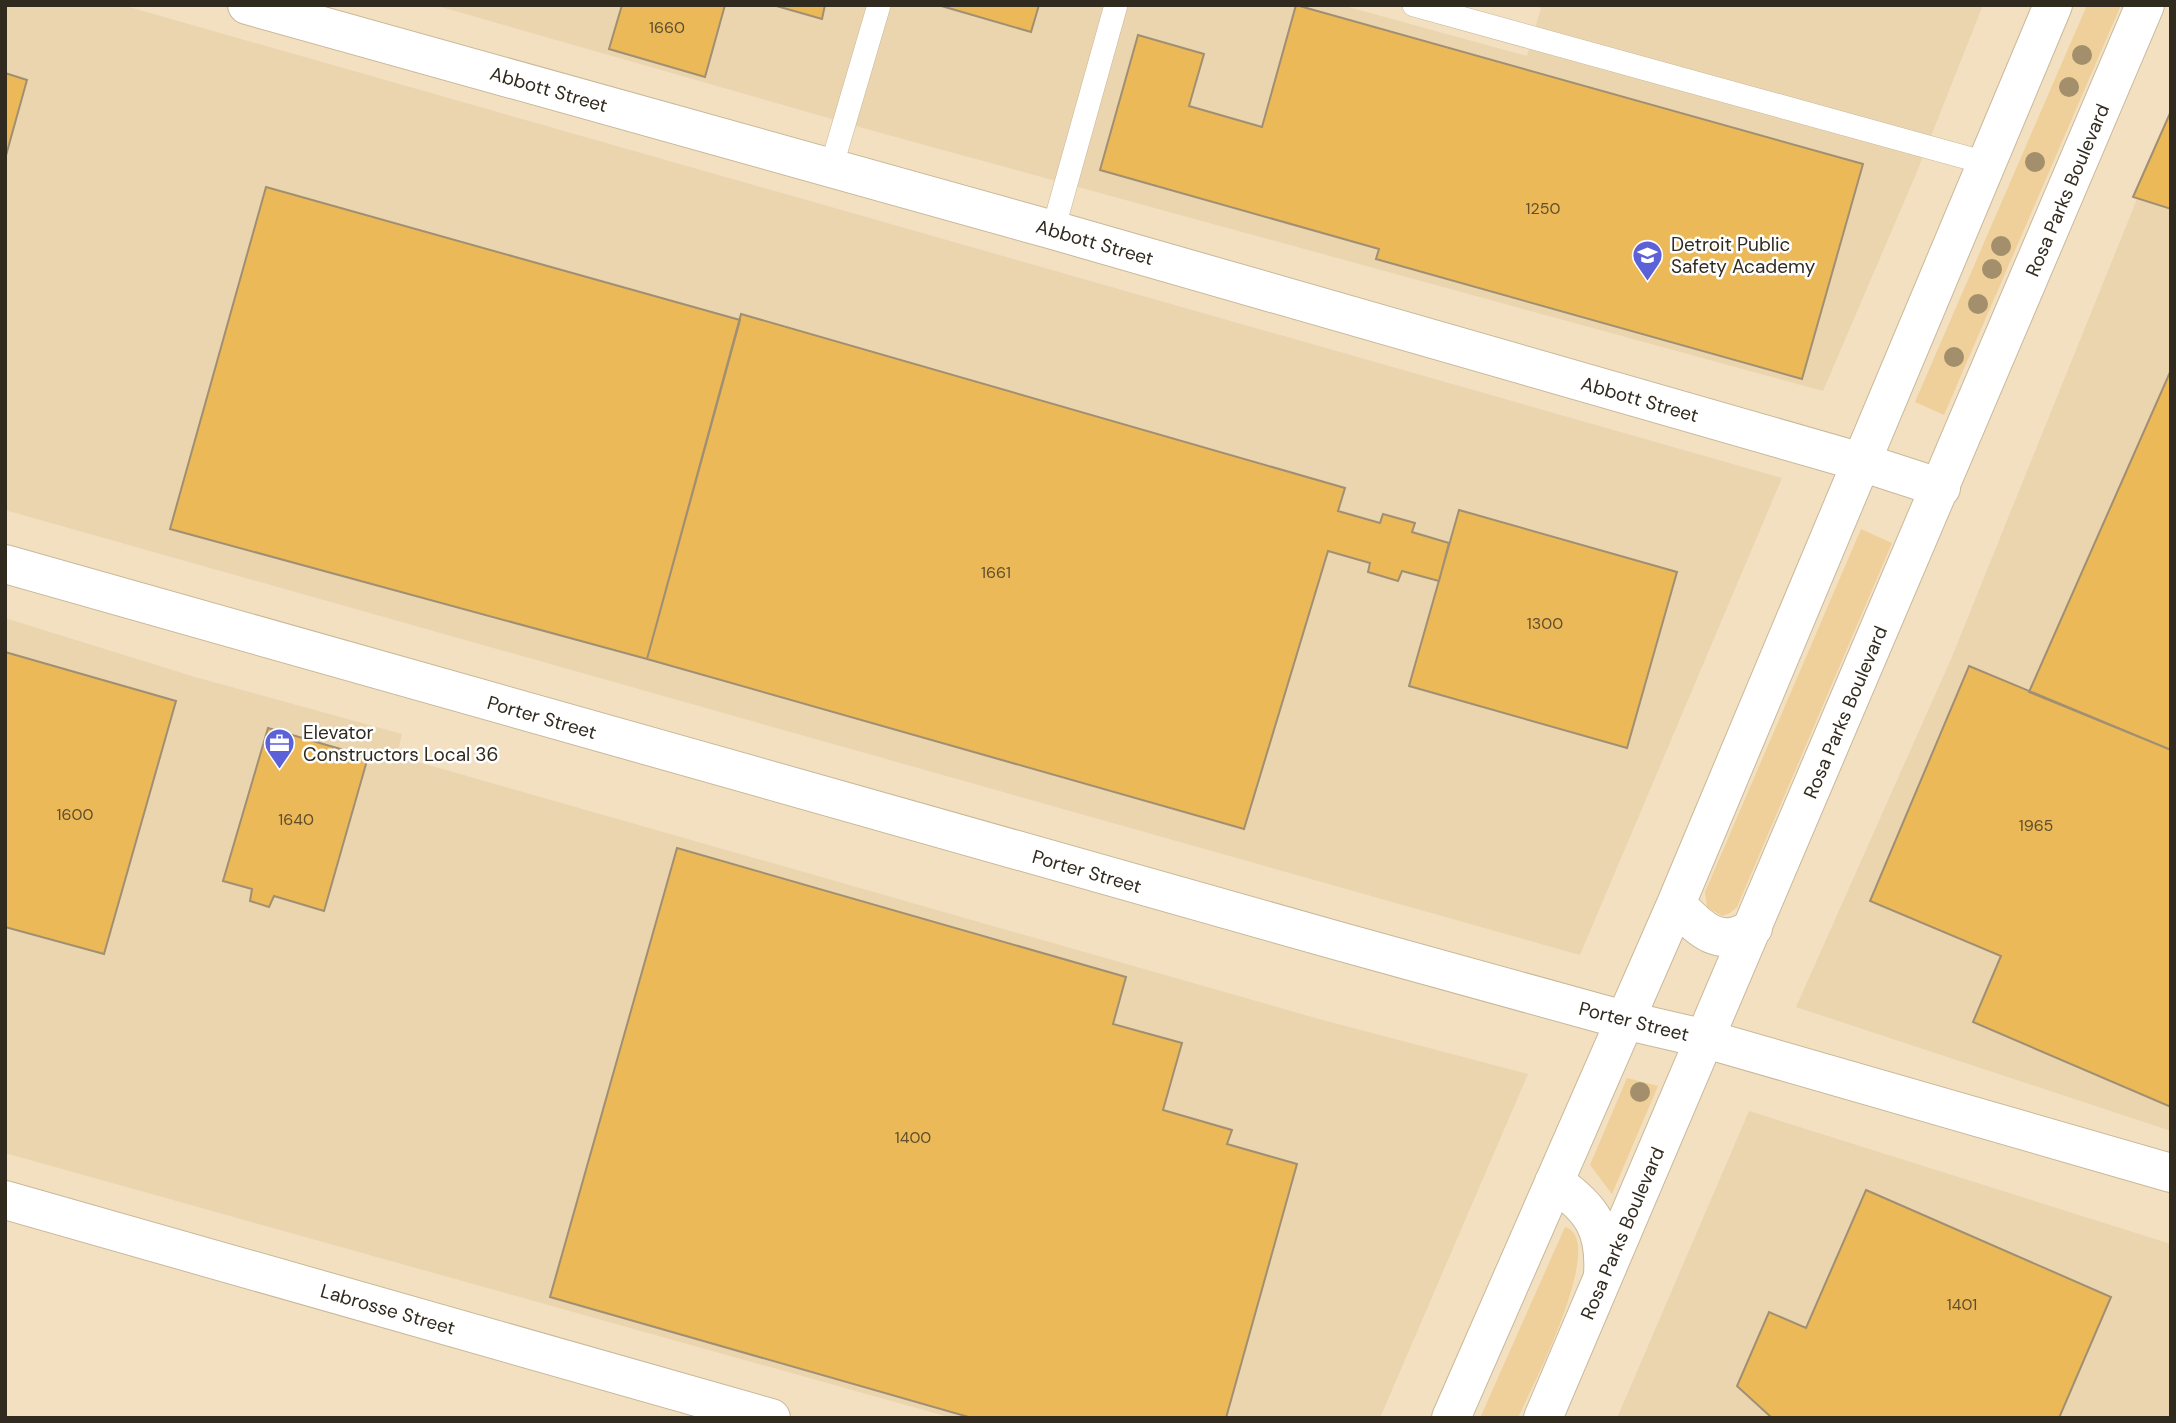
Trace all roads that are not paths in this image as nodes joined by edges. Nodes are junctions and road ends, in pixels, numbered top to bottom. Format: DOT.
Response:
graph roads {
  1 [pos="247,5"];
  2 [pos="880,5"];
  3 [pos="1116,5"];
  4 [pos="1414,5"];
  5 [pos="2053,5"];
  6 [pos="2145,5"];
  7 [pos="1986,163"];
  8 [pos="831,168"];
  9 [pos="1053,230"];
  10 [pos="1861,462"];
  11 [pos="1941,488"];
  12 [pos="5,564"];
  13 [pos="1676,904"];
  14 [pos="1753,928"];
  15 [pos="1624,1020"];
  16 [pos="1706,1039"];
  17 [pos="2171,1173"];
  18 [pos="1554,1182"];
  19 [pos="5,1200"];
  20 [pos="1602,1281"];
  21 [pos="771,1418"];
  22 [pos="1451,1418"];
  23 [pos="1543,1418"];
  1 -- 8 [label="street, Abbott Street"];
  2 -- 8 [label="lane"];
  3 -- 9 [label="lane"];
  4 -- 7 [label="lane"];
  5 -- 7 [label="street"];
  6 -- 11 [label="street, Rosa Parks Boulevard"];
  7 -- 10 [label="street"];
  8 -- 9 [label="street, Abbott Street"];
  9 -- 10 [label="street, Abbott Street"];
  10 -- 11 [label="street, Abbott Street"];
  10 -- 13 [label="street"];
  11 -- 14 [label="street, Rosa Parks Boulevard"];
  12 -- 15 [label="street, Porter Street"];
  13 -- 14 [label="street"];
  13 -- 15 [label="street"];
  14 -- 16 [label="street, Rosa Parks Boulevard"];
  15 -- 16 [label="street, Porter Street"];
  15 -- 18 [label="street"];
  16 -- 17 [label="street, Porter Street"];
  16 -- 20 [label="street, Rosa Parks Boulevard"];
  18 -- 20 [label="street"];
  18 -- 22 [label="street"];
  19 -- 21 [label="street, Labrosse Street"];
  20 -- 23 [label="street, Rosa Parks Boulevard"];
}
